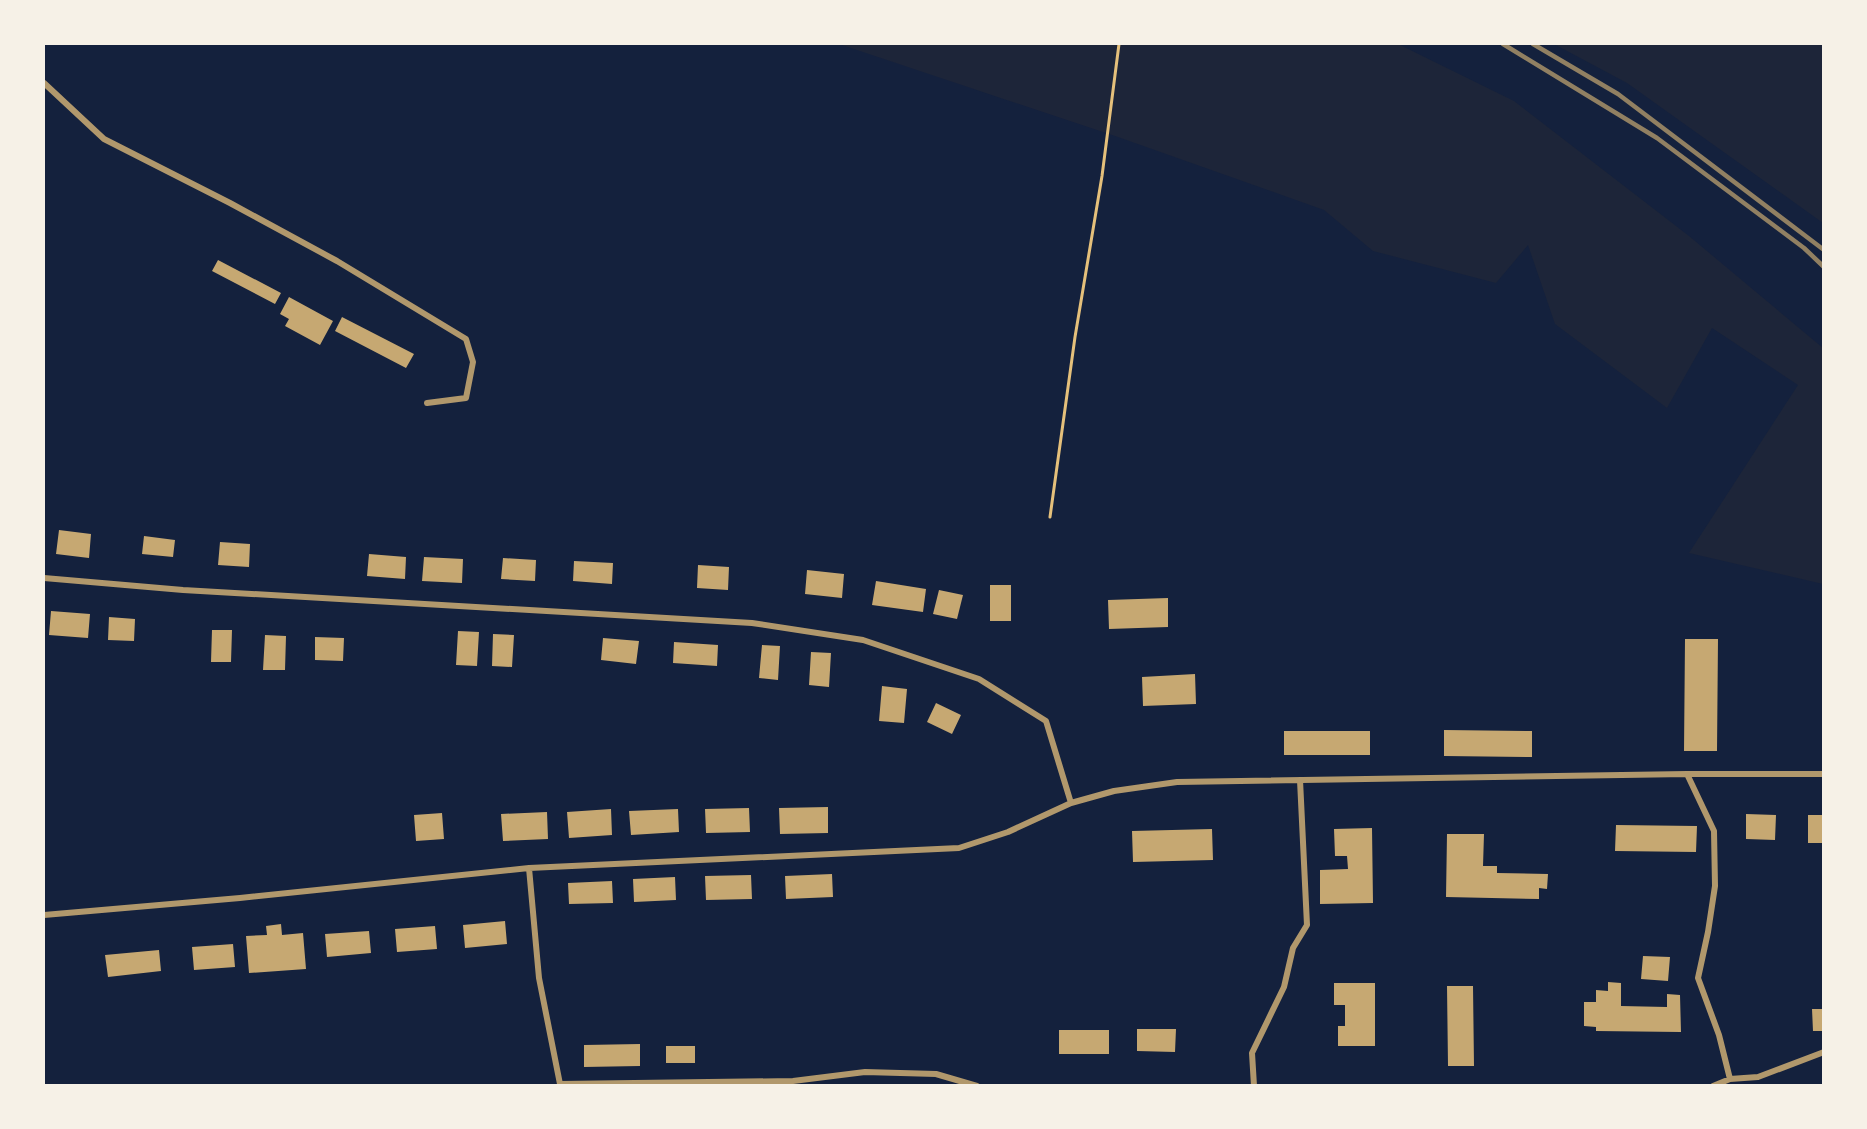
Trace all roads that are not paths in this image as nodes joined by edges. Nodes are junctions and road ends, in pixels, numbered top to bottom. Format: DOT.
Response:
graph roads {
  1 [pos="44,83"];
  2 [pos="427,403"];
  3 [pos="44,578"];
  4 [pos="1687,774"];
  5 [pos="1824,774"];
  6 [pos="1300,780"];
  7 [pos="1071,802"];
  8 [pos="529,868"];
  9 [pos="44,915"];
  10 [pos="1824,1052"];
  11 [pos="1730,1079"];
  12 [pos="977,1086"];
  13 [pos="1254,1086"];
  14 [pos="1713,1086"];
  1 -- 2 [label="street"];
  3 -- 7 [label="street"];
  4 -- 5 [label="street"];
  4 -- 6 [label="street"];
  4 -- 11 [label="street"];
  6 -- 7 [label="street"];
  6 -- 13 [label="street"];
  7 -- 8 [label="street"];
  8 -- 9 [label="street"];
  8 -- 12 [label="street"];
  10 -- 11 [label="street"];
  11 -- 14 [label="street"];
}
